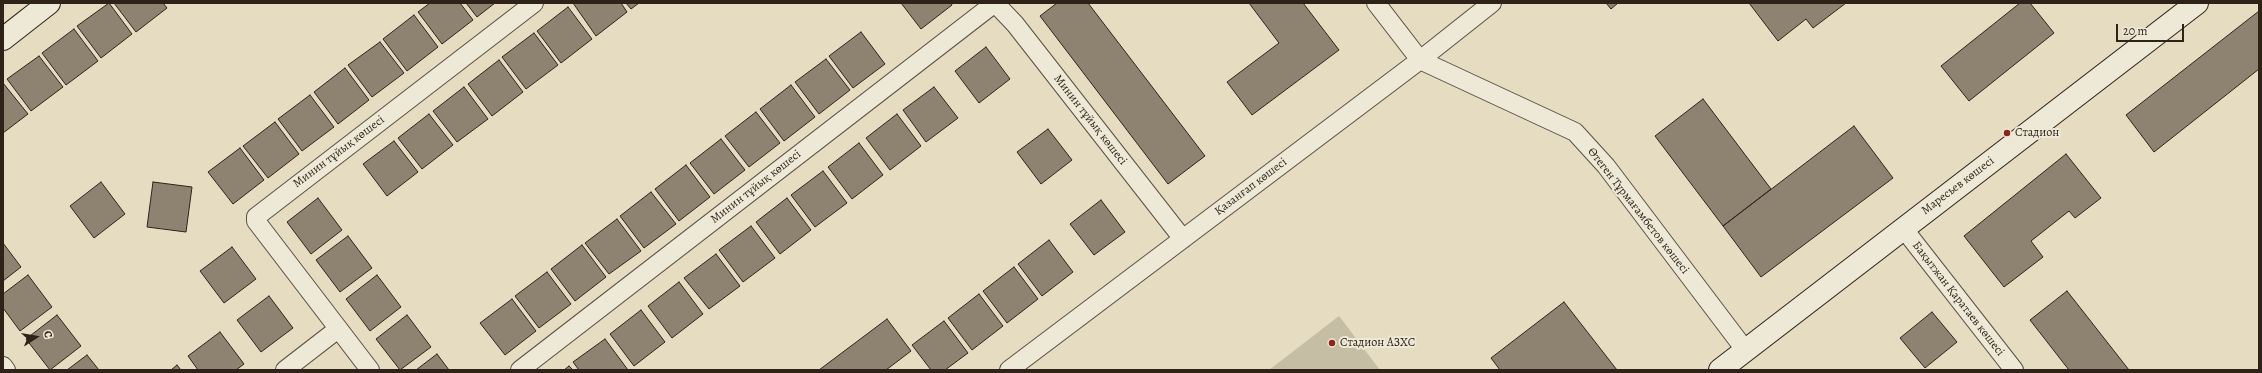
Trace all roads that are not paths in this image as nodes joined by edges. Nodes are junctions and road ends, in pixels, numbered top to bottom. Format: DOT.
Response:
graph roads {
  1 [pos="49,3"];
  2 [pos="534,3"];
  3 [pos="991,3"];
  4 [pos="995,3"];
  5 [pos="1376,3"];
  6 [pos="1492,3"];
  7 [pos="2197,3"];
  8 [pos="3,40"];
  9 [pos="1420,60"];
  10 [pos="1903,228"];
  11 [pos="1183,239"];
  12 [pos="338,329"];
  13 [pos="1746,350"];
  14 [pos="3,366"];
  15 [pos="6,370"];
  16 [pos="285,370"];
  17 [pos="370,370"];
  18 [pos="520,370"];
  19 [pos="1010,370"];
  20 [pos="1720,370"];
  21 [pos="2014,370"];
  1 -- 8 [label="main road"];
  2 -- 12 [label="street, Минин тұйық көшесі"];
  3 -- 18 [label="street, Минин тұйық көшесі"];
  4 -- 11 [label="street, Минин тұйық көшесі"];
  5 -- 9 [label="street, Өтеген Тұрмағамбетов көшесі"];
  6 -- 9 [label="street, Қазанғап көшесі"];
  7 -- 10 [label="main road, Маресьев көшесі"];
  9 -- 11 [label="street, Қазанғап көшесі"];
  9 -- 13 [label="street, Өтеген Тұрмағамбетов көшесі"];
  10 -- 13 [label="main road, Маресьев көшесі"];
  10 -- 21 [label="street, Бақытжан Қаратаев көшесі"];
  11 -- 19 [label="street, Қазанғап көшесі"];
  12 -- 16 [label="street"];
  12 -- 17 [label="street, Минин тұйық көшесі"];
  13 -- 20 [label="main road, Маресьев көшесі"];
  14 -- 15 [label="street"];
}
